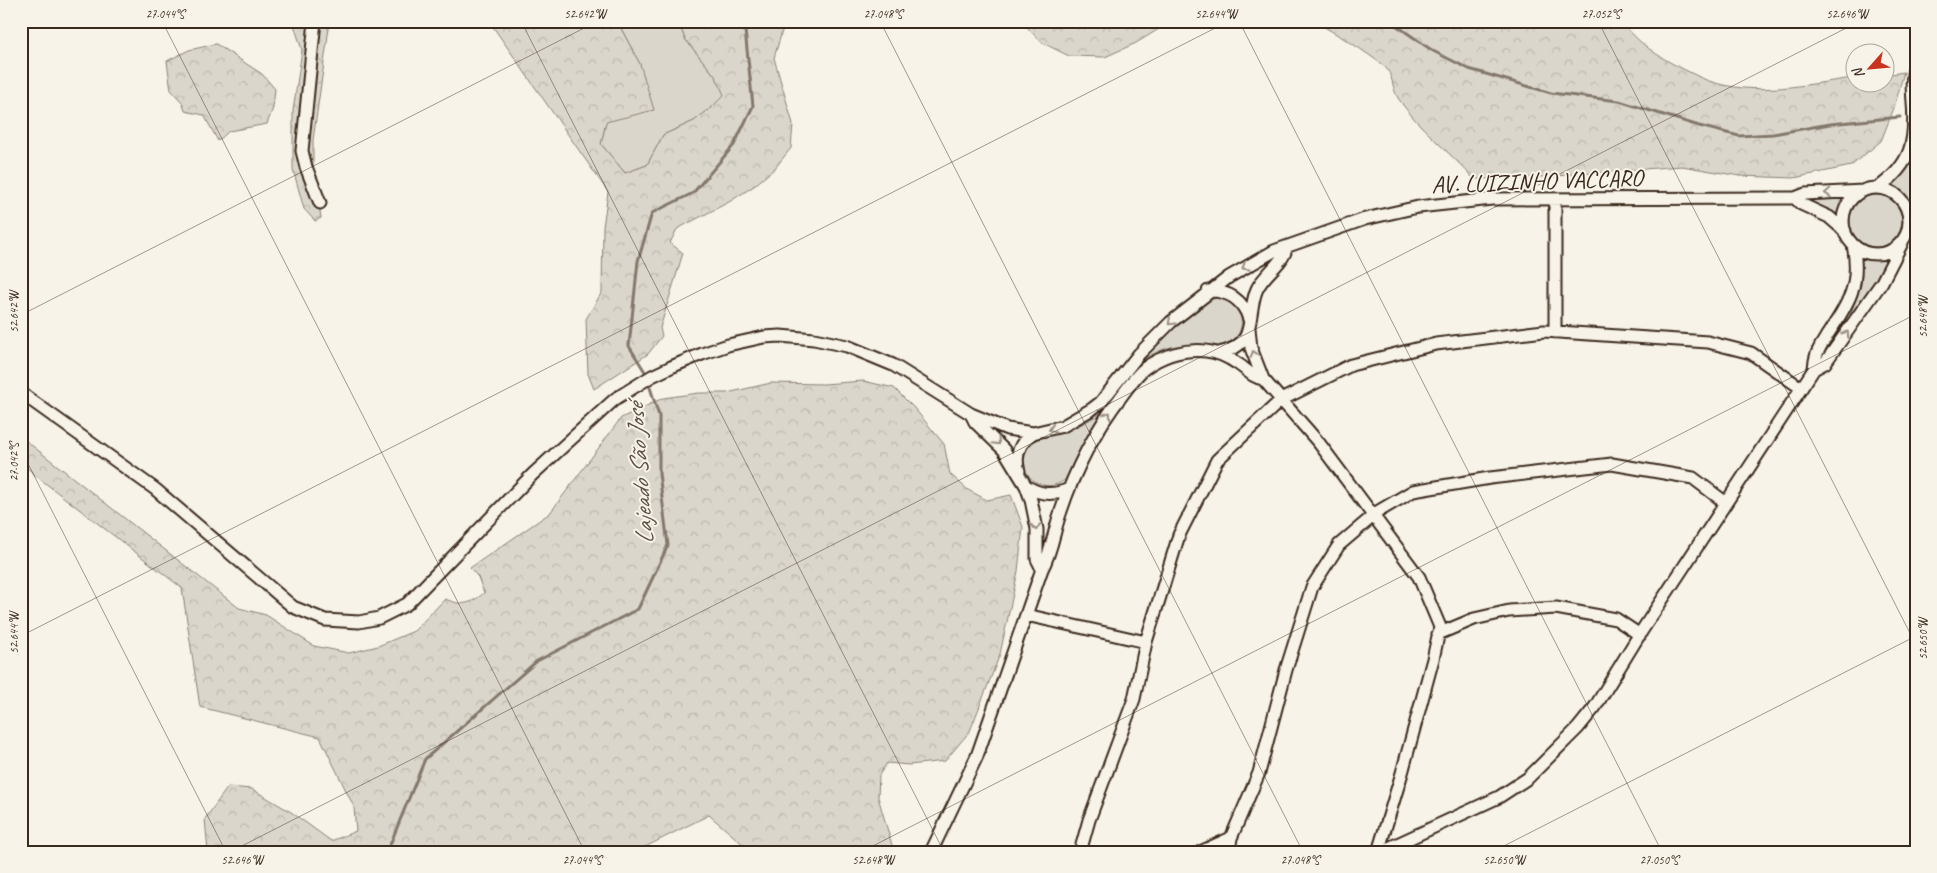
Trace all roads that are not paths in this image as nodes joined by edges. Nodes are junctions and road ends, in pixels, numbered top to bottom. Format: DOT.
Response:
graph roads {
  1 [pos="315,21"];
  2 [pos="1916,63"];
  3 [pos="1878,188"];
  4 [pos="1863,191"];
  5 [pos="1795,198"];
  6 [pos="1555,199"];
  7 [pos="320,203"];
  8 [pos="1916,205"];
  9 [pos="1909,220"];
  10 [pos="1845,231"];
  11 [pos="1902,242"];
  12 [pos="1853,245"];
  13 [pos="1286,248"];
  14 [pos="1208,291"];
  15 [pos="1249,324"];
  16 [pos="1555,332"];
  17 [pos="1219,353"];
  18 [pos="1814,369"];
  19 [pos="1263,379"];
  20 [pos="1801,388"];
  21 [pos="21,393"];
  22 [pos="1281,400"];
  23 [pos="971,414"];
  24 [pos="1033,434"];
  25 [pos="1019,473"];
  26 [pos="1026,486"];
  27 [pos="1068,489"];
  28 [pos="1726,503"];
  29 [pos="1374,516"];
  30 [pos="1042,569"];
  31 [pos="1026,615"];
  32 [pos="1438,634"];
  33 [pos="1640,634"];
  34 [pos="1146,642"];
  35 [pos="1231,838"];
  36 [pos="931,852"];
  37 [pos="1080,852"];
  38 [pos="1200,852"];
  39 [pos="1229,852"];
  40 [pos="1379,852"];
  1 -- 7 [label="street"];
  2 -- 3 [label="street"];
  3 -- 4 [label="street"];
  3 -- 9 [label="street"];
  4 -- 5 [label="street, AV. LUIZINHO VACCARO, one-way"];
  4 -- 10 [label="street"];
  5 -- 6 [label="street, AV. LUIZINHO VACCARO"];
  5 -- 10 [label="street"];
  6 -- 13 [label="street, AV. LUIZINHO VACCARO"];
  6 -- 16 [label="street"];
  8 -- 9 [label="street"];
  9 -- 11 [label="street"];
  10 -- 12 [label="street"];
  11 -- 12 [label="street"];
  18 -- 11 [label="street, one-way"];
  12 -- 18 [label="street"];
  13 -- 14 [label="street, AV. LUIZINHO VACCARO, one-way"];
  13 -- 15 [label="street"];
  14 -- 15 [label="street"];
  14 -- 24 [label="street, AV. LUIZINHO VACCARO, one-way"];
  15 -- 17 [label="street"];
  19 -- 15 [label="street, one-way"];
  16 -- 20 [label="street"];
  16 -- 22 [label="street"];
  17 -- 19 [label="street"];
  27 -- 17 [label="street, one-way"];
  18 -- 20 [label="street"];
  19 -- 22 [label="street"];
  20 -- 28 [label="street"];
  21 -- 23 [label="street"];
  22 -- 29 [label="street"];
  22 -- 34 [label="street"];
  23 -- 24 [label="street"];
  23 -- 25 [label="street, one-way"];
  24 -- 25 [label="street"];
  25 -- 26 [label="street"];
  26 -- 27 [label="street"];
  26 -- 30 [label="street, one-way"];
  27 -- 30 [label="street"];
  28 -- 29 [label="street"];
  28 -- 33 [label="street"];
  29 -- 32 [label="street"];
  29 -- 35 [label="street"];
  30 -- 31 [label="street"];
  31 -- 34 [label="street"];
  31 -- 36 [label="street"];
  32 -- 33 [label="street"];
  32 -- 40 [label="street"];
  33 -- 40 [label="street"];
  34 -- 37 [label="street"];
  35 -- 38 [label="street"];
  35 -- 39 [label="street"];
}
